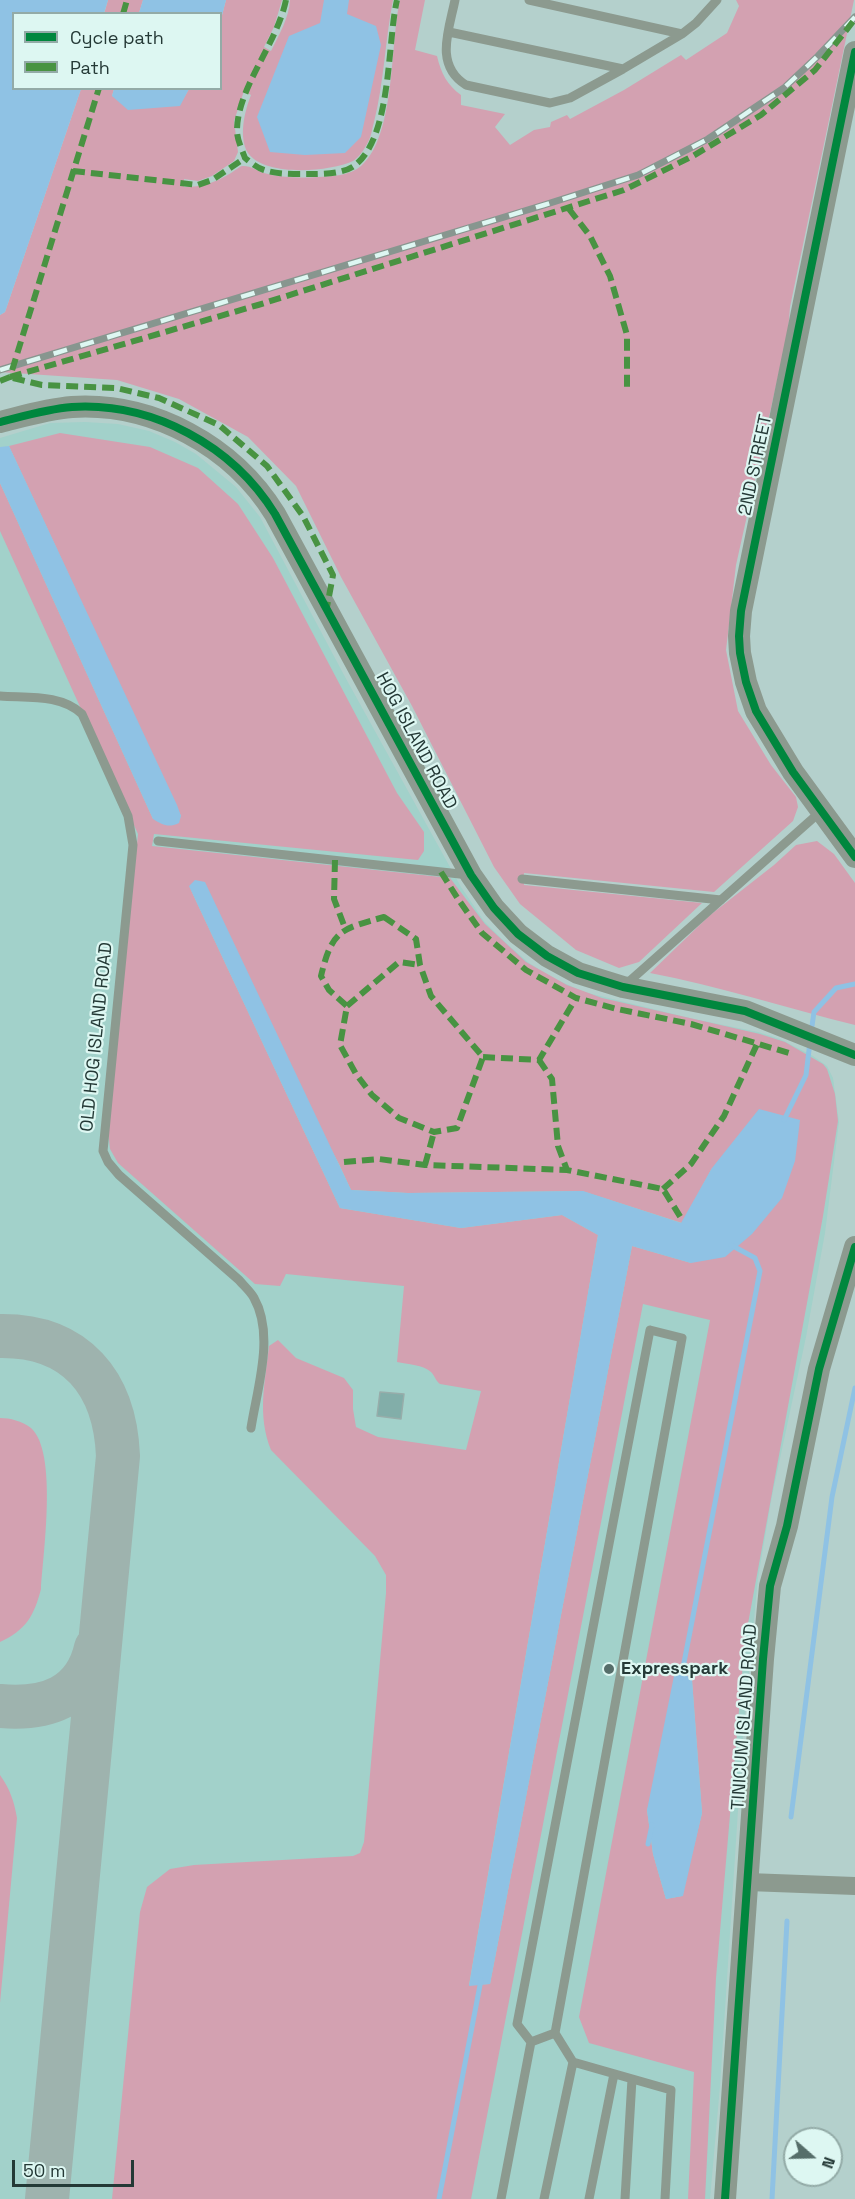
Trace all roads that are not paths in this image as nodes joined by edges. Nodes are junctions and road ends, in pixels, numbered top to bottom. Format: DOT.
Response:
graph roads {
  1 [pos="455,0"];
  2 [pos="529,0"];
  3 [pos="717,0"];
  4 [pos="448,32"];
  5 [pos="682,34"];
  6 [pos="855,52"];
  7 [pos="623,69"];
  8 [pos="0,422"];
  9 [pos="0,696"];
  10 [pos="822,810"];
  11 [pos="158,841"];
  12 [pos="855,857"];
  13 [pos="471,875"];
  14 [pos="522,879"];
  15 [pos="721,900"];
  16 [pos="623,987"];
  17 [pos="855,1055"];
  18 [pos="855,1247"];
  19 [pos="251,1428"];
  20 [pos="748,1882"];
  21 [pos="855,1886"];
  22 [pos="555,2033"];
  23 [pos="531,2042"];
  24 [pos="573,2062"];
  25 [pos="614,2074"];
  26 [pos="632,2079"];
  27 [pos="501,2199"];
  28 [pos="544,2199"];
  29 [pos="589,2199"];
  30 [pos="625,2199"];
  31 [pos="665,2199"];
  32 [pos="725,2199"];
  1 -- 4 [label="lane"];
  2 -- 5 [label="lane"];
  3 -- 5 [label="lane"];
  4 -- 7 [label="lane"];
  4 -- 7 [label="lane"];
  5 -- 7 [label="lane"];
  6 -- 10 [label="street, 2ND STREET"];
  8 -- 13 [label="street, HOG ISLAND ROAD"];
  9 -- 19 [label="lane, OLD HOG ISLAND ROAD"];
  10 -- 12 [label="street, 2ND STREET"];
  10 -- 15 [label="lane"];
  11 -- 13 [label="lane"];
  13 -- 16 [label="street, HOG ISLAND ROAD"];
  14 -- 15 [label="lane"];
  15 -- 16 [label="lane"];
  16 -- 17 [label="street, HOG ISLAND ROAD"];
  18 -- 20 [label="street, TINICUM ISLAND ROAD"];
  20 -- 21 [label="street"];
  20 -- 32 [label="street, TINICUM ISLAND ROAD"];
  22 -- 23 [label="lane"];
  22 -- 23 [label="lane"];
  22 -- 24 [label="lane"];
  23 -- 27 [label="lane"];
  24 -- 25 [label="lane"];
  24 -- 28 [label="lane"];
  25 -- 26 [label="lane"];
  25 -- 29 [label="lane"];
  26 -- 30 [label="lane"];
  26 -- 31 [label="lane"];
}
